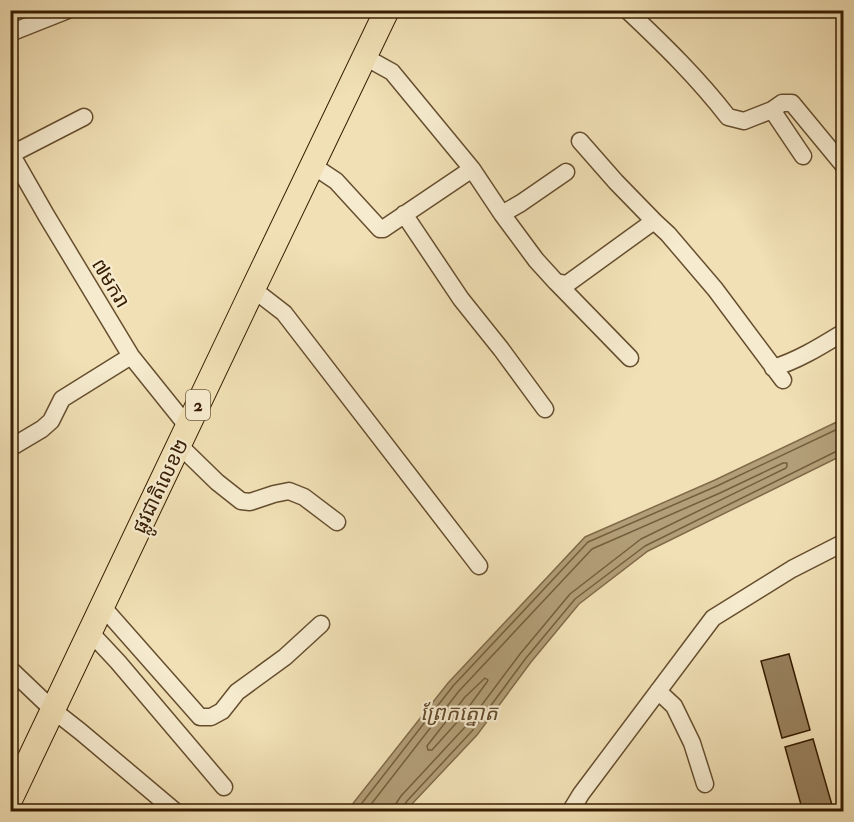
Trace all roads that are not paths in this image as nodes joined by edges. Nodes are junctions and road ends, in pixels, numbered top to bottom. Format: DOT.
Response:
graph roads {
  1 [pos="68,10"];
  2 [pos="387,10"];
  3 [pos="627,10"];
  4 [pos="10,33"];
  5 [pos="365,57"];
  6 [pos="772,110"];
  7 [pos="84,117"];
  8 [pos="580,141"];
  9 [pos="11,153"];
  10 [pos="803,156"];
  11 [pos="312,165"];
  12 [pos="843,166"];
  13 [pos="472,169"];
  14 [pos="566,172"];
  15 [pos="404,214"];
  16 [pos="502,214"];
  17 [pos="654,221"];
  18 [pos="556,282"];
  19 [pos="253,289"];
  20 [pos="843,332"];
  21 [pos="131,356"];
  22 [pos="630,358"];
  23 [pos="545,409"];
  24 [pos="184,436"];
  25 [pos="10,448"];
  26 [pos="337,522"];
  27 [pos="843,544"];
  28 [pos="479,566"];
  29 [pos="102,606"];
  30 [pos="321,624"];
  31 [pos="90,632"];
  32 [pos="10,669"];
  33 [pos="658,691"];
  34 [pos="53,710"];
  35 [pos="705,784"];
  36 [pos="224,787"];
  37 [pos="10,800"];
  38 [pos="176,812"];
  39 [pos="570,812"];
  1 -- 4 [label="street"];
  2 -- 5 [label="highway, ផ្លូវជាតិលេខ២ / 2"];
  3 -- 6 [label="street"];
  5 -- 11 [label="highway, ផ្លូវជាតិលេខ២ / 2"];
  5 -- 13 [label="street"];
  6 -- 10 [label="street"];
  6 -- 12 [label="street"];
  7 -- 9 [label="street"];
  8 -- 17 [label="street"];
  9 -- 21 [label="street, ៧មករា"];
  11 -- 15 [label="street"];
  11 -- 19 [label="highway, ផ្លូវជាតិលេខ២ / 2"];
  13 -- 15 [label="street"];
  13 -- 16 [label="street"];
  14 -- 16 [label="street"];
  15 -- 23 [label="street"];
  16 -- 18 [label="street"];
  17 -- 18 [label="street"];
  17 -- 20 [label="street"];
  18 -- 22 [label="street"];
  19 -- 24 [label="highway, ផ្លូវជាតិលេខ២ / 2"];
  19 -- 28 [label="street"];
  21 -- 24 [label="street, ៧មករា"];
  21 -- 25 [label="street"];
  24 -- 26 [label="street, ៧មករា"];
  24 -- 29 [label="highway, ផ្លូវជាតិលេខ២ / 2"];
  27 -- 33 [label="street"];
  29 -- 30 [label="street"];
  29 -- 31 [label="highway, ផ្លូវជាតិលេខ២ / 2"];
  31 -- 34 [label="highway, ផ្លូវជាតិលេខ២ / 2"];
  31 -- 36 [label="street"];
  32 -- 34 [label="street"];
  33 -- 35 [label="street"];
  33 -- 39 [label="street"];
  34 -- 37 [label="highway, ផ្លូវជាតិលេខ២ / 2"];
  34 -- 38 [label="street"];
}
